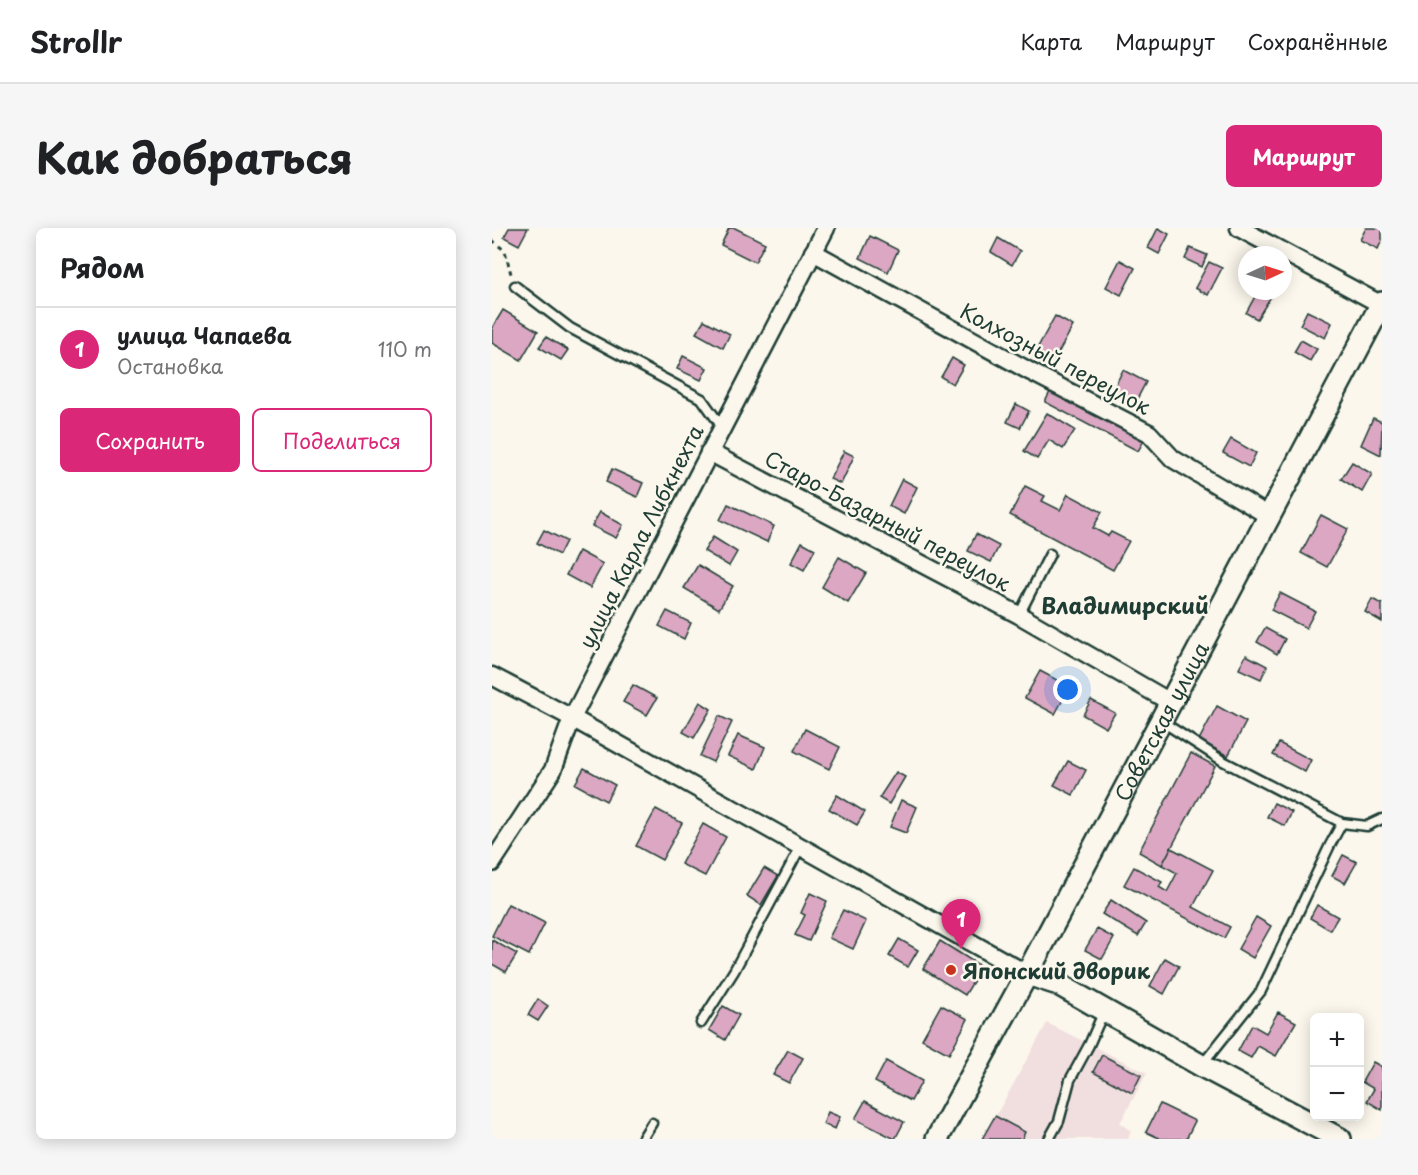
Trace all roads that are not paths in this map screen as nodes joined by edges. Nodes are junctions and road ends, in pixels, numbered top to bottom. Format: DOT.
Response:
graph roads {
  1 [pos="826,228"];
  2 [pos="1239,228"];
  3 [pos="813,252"];
  4 [pos="515,286"];
  5 [pos="1382,304"];
  6 [pos="722,427"];
  7 [pos="709,452"];
  8 [pos="1269,516"];
  9 [pos="1050,554"];
  10 [pos="1019,615"];
  11 [pos="492,676"];
  12 [pos="1165,711"];
  13 [pos="572,718"];
  14 [pos="1382,819"];
  15 [pos="1342,823"];
  16 [pos="801,846"];
  17 [pos="492,863"];
  18 [pos="1027,974"];
  19 [pos="1104,1010"];
  20 [pos="701,1023"];
  21 [pos="1202,1066"];
  22 [pos="652,1123"];
  23 [pos="642,1139"];
  24 [pos="937,1139"];
  25 [pos="1049,1139"];
  26 [pos="1340,1139"];
  1 -- 3 [label="street, улица Карла Либкнехта"];
  2 -- 5 [label="street"];
  3 -- 6 [label="street, улица Карла Либкнехта"];
  3 -- 8 [label="street, Колхозный переулок"];
  4 -- 6 [label="lane"];
  5 -- 8 [label="street, Советская улица"];
  6 -- 7 [label="street, улица Карла Либкнехта"];
  7 -- 10 [label="street, Старо-Базарный переулок"];
  7 -- 13 [label="street, улица Карла Либкнехта"];
  8 -- 12 [label="street, Советская улица"];
  9 -- 10 [label="lane"];
  10 -- 12 [label="street, Старо-Базарный переулок"];
  11 -- 13 [label="street"];
  12 -- 15 [label="lane"];
  12 -- 18 [label="street, Советская улица"];
  13 -- 16 [label="street"];
  13 -- 17 [label="street, улица Карла Либкнехта"];
  14 -- 15 [label="lane"];
  15 -- 21 [label="lane"];
  16 -- 18 [label="street"];
  16 -- 20 [label="lane"];
  18 -- 19 [label="street"];
  18 -- 24 [label="street, Советская улица"];
  19 -- 21 [label="street"];
  19 -- 25 [label="lane"];
  21 -- 26 [label="street"];
  22 -- 23 [label="lane"];
}
